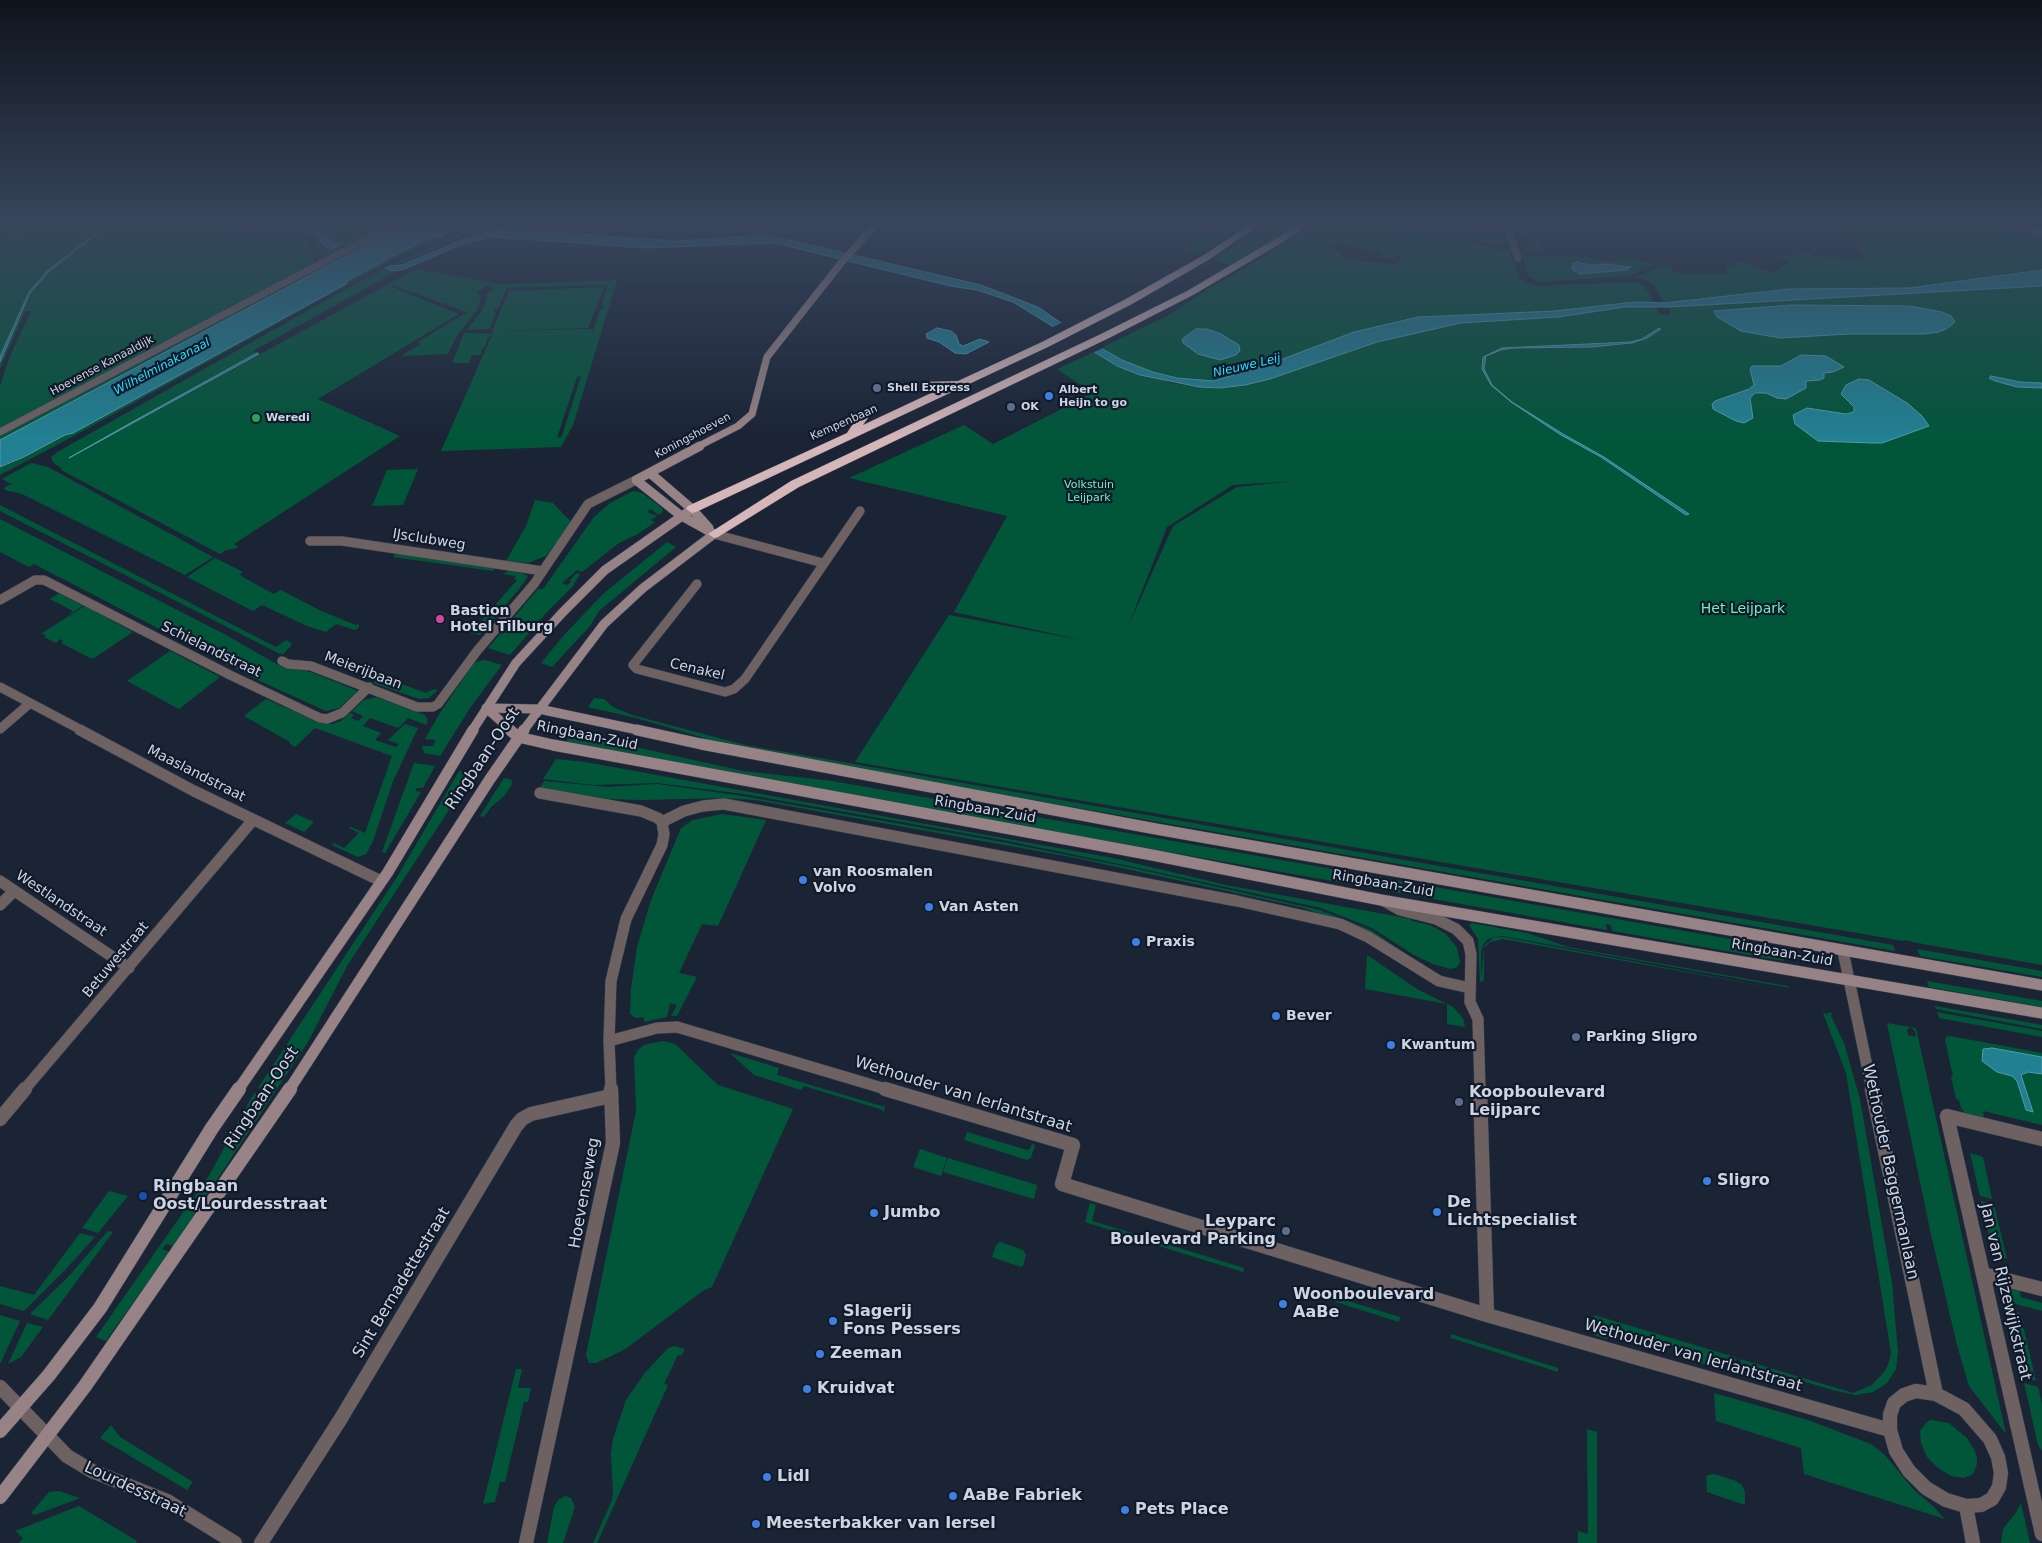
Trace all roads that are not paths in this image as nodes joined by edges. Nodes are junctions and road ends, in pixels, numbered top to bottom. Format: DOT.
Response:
graph roads {
  1 [pos="263,294"];
  2 [pos="817,294"];
  3 [pos="1140,294"];
  4 [pos="1185,294"];
  5 [pos="1054,360"];
  6 [pos="1044,373"];
  7 [pos="928,384"];
  8 [pos="961,384"];
  9 [pos="968,410"];
  10 [pos="944,413"];
  11 [pos="864,415"];
  12 [pos="0,432"];
  13 [pos="849,437"];
  14 [pos="650,473"];
  15 [pos="636,480"];
  16 [pos="692,509"];
  17 [pos="860,512"];
  18 [pos="680,515"];
  19 [pos="714,534"];
  20 [pos="310,541"];
  21 [pos="823,563"];
  22 [pos="543,572"];
  23 [pos="697,584"];
  24 [pos="0,600"];
  25 [pos="282,660"];
  26 [pos="0,687"];
  27 [pos="370,687"];
  28 [pos="29,704"];
  29 [pos="486,708"];
  30 [pos="539,709"];
  31 [pos="0,730"];
  32 [pos="518,737"];
  33 [pos="540,793"];
  34 [pos="253,820"];
  35 [pos="662,822"];
  36 [pos="0,881"];
  37 [pos="381,882"];
  38 [pos="14,891"];
  39 [pos="1381,900"];
  40 [pos="0,905"];
  41 [pos="1843,950"];
  42 [pos="129,968"];
  43 [pos="1850,980"];
  44 [pos="2042,985"];
  45 [pos="1470,988"];
  46 [pos="2042,1013"];
  47 [pos="609,1041"];
  48 [pos="611,1096"];
  49 [pos="0,1119"];
  50 [pos="2042,1140"];
  51 [pos="1983,1274"];
  52 [pos="2042,1289"];
  53 [pos="1487,1315"];
  54 [pos="0,1387"];
  55 [pos="1936,1394"];
  56 [pos="19,1407"];
  57 [pos="1890,1430"];
  58 [pos="0,1431"];
  59 [pos="47,1435"];
  60 [pos="0,1497"];
  61 [pos="1966,1506"];
  62 [pos="2042,1534"];
  63 [pos="235,1543"];
  64 [pos="261,1543"];
  65 [pos="526,1543"];
  66 [pos="1973,1543"];
  1 -- 12 [label="street, Hoevense Kanaaldijk"];
  2 -- 14 [label="main road, Koningshoeven"];
  3 -- 8 [label="highway, Kempenbaan"];
  4 -- 5 [label="highway"];
  5 -- 6 [label="highway"];
  5 -- 10 [label="highway"];
  7 -- 8 [label="highway"];
  8 -- 13 [label="highway, Kempenbaan"];
  9 -- 10 [label="highway"];
  10 -- 19 [label="highway"];
  11 -- 13 [label="highway"];
  13 -- 16 [label="highway, Kempenbaan"];
  14 -- 15 [label="main road, Koningshoeven"];
  14 -- 16 [label="main road, Koningshoeven"];
  15 -- 18 [label="main road"];
  15 -- 22 [label="street"];
  16 -- 18 [label="main road, Kempenbaan"];
  16 -- 19 [label="main road, Koningshoeven"];
  17 -- 21 [label="street, Cenakel"];
  18 -- 19 [label="main road"];
  18 -- 29 [label="main road, Kempenbaan"];
  19 -- 21 [label="street"];
  19 -- 30 [label="main road"];
  20 -- 22 [label="street, IJsclubweg"];
  21 -- 23 [label="street, Cenakel"];
  22 -- 27 [label="street, Meierijbaan"];
  24 -- 27 [label="street, Schielandstraat"];
  25 -- 27 [label="street, Meierijbaan"];
  26 -- 28 [label="street, Maaslandstraat"];
  28 -- 31 [label="street"];
  28 -- 34 [label="street, Maaslandstraat"];
  29 -- 30 [label="main road, Ringbaan-Zuid"];
  29 -- 32 [label="main road, Ringbaan-Zuid"];
  29 -- 37 [label="main road, Ringbaan-Oost"];
  30 -- 32 [label="main road, Ringbaan-Oost"];
  30 -- 41 [label="main road, Ringbaan-Zuid"];
  32 -- 39 [label="main road, Ringbaan-Zuid"];
  32 -- 59 [label="main road, Ringbaan-Oost"];
  33 -- 35 [label="street"];
  34 -- 37 [label="street, Maaslandstraat"];
  34 -- 42 [label="street, Betuwestraat"];
  35 -- 45 [label="street"];
  35 -- 47 [label="street, Hoevenseweg"];
  36 -- 38 [label="street, Westlandstraat"];
  37 -- 56 [label="main road, Ringbaan-Oost"];
  38 -- 40 [label="street"];
  38 -- 42 [label="street, Westlandstraat"];
  39 -- 43 [label="main road, Ringbaan-Zuid"];
  39 -- 45 [label="street"];
  41 -- 43 [label="street, Wethouder Baggermanlaan"];
  41 -- 44 [label="main road, Ringbaan-Zuid"];
  42 -- 49 [label="street, Betuwestraat"];
  43 -- 46 [label="main road, Ringbaan-Zuid"];
  43 -- 55 [label="street, Wethouder Baggermanlaan"];
  45 -- 53 [label="street"];
  47 -- 48 [label="street, Hoevenseweg"];
  47 -- 53 [label="street, Wethouder van Ierlantstraat"];
  48 -- 64 [label="street, Sint Bernadettestraat"];
  48 -- 65 [label="street, Hoevenseweg"];
  50 -- 51 [label="street, Jan van Rijzewijkstraat"];
  51 -- 52 [label="street"];
  51 -- 62 [label="street, Jan van Rijzewijkstraat"];
  53 -- 57 [label="street, Wethouder van Ierlantstraat"];
  54 -- 56 [label="street, Lourdesstraat"];
  55 -- 57 [label="street"];
  55 -- 61 [label="street"];
  56 -- 58 [label="main road, Ringbaan-Oost"];
  56 -- 59 [label="street, Lourdesstraat"];
  57 -- 61 [label="street"];
  59 -- 60 [label="main road, Ringbaan-Oost"];
  59 -- 63 [label="street, Lourdesstraat"];
  61 -- 66 [label="street"];
}
